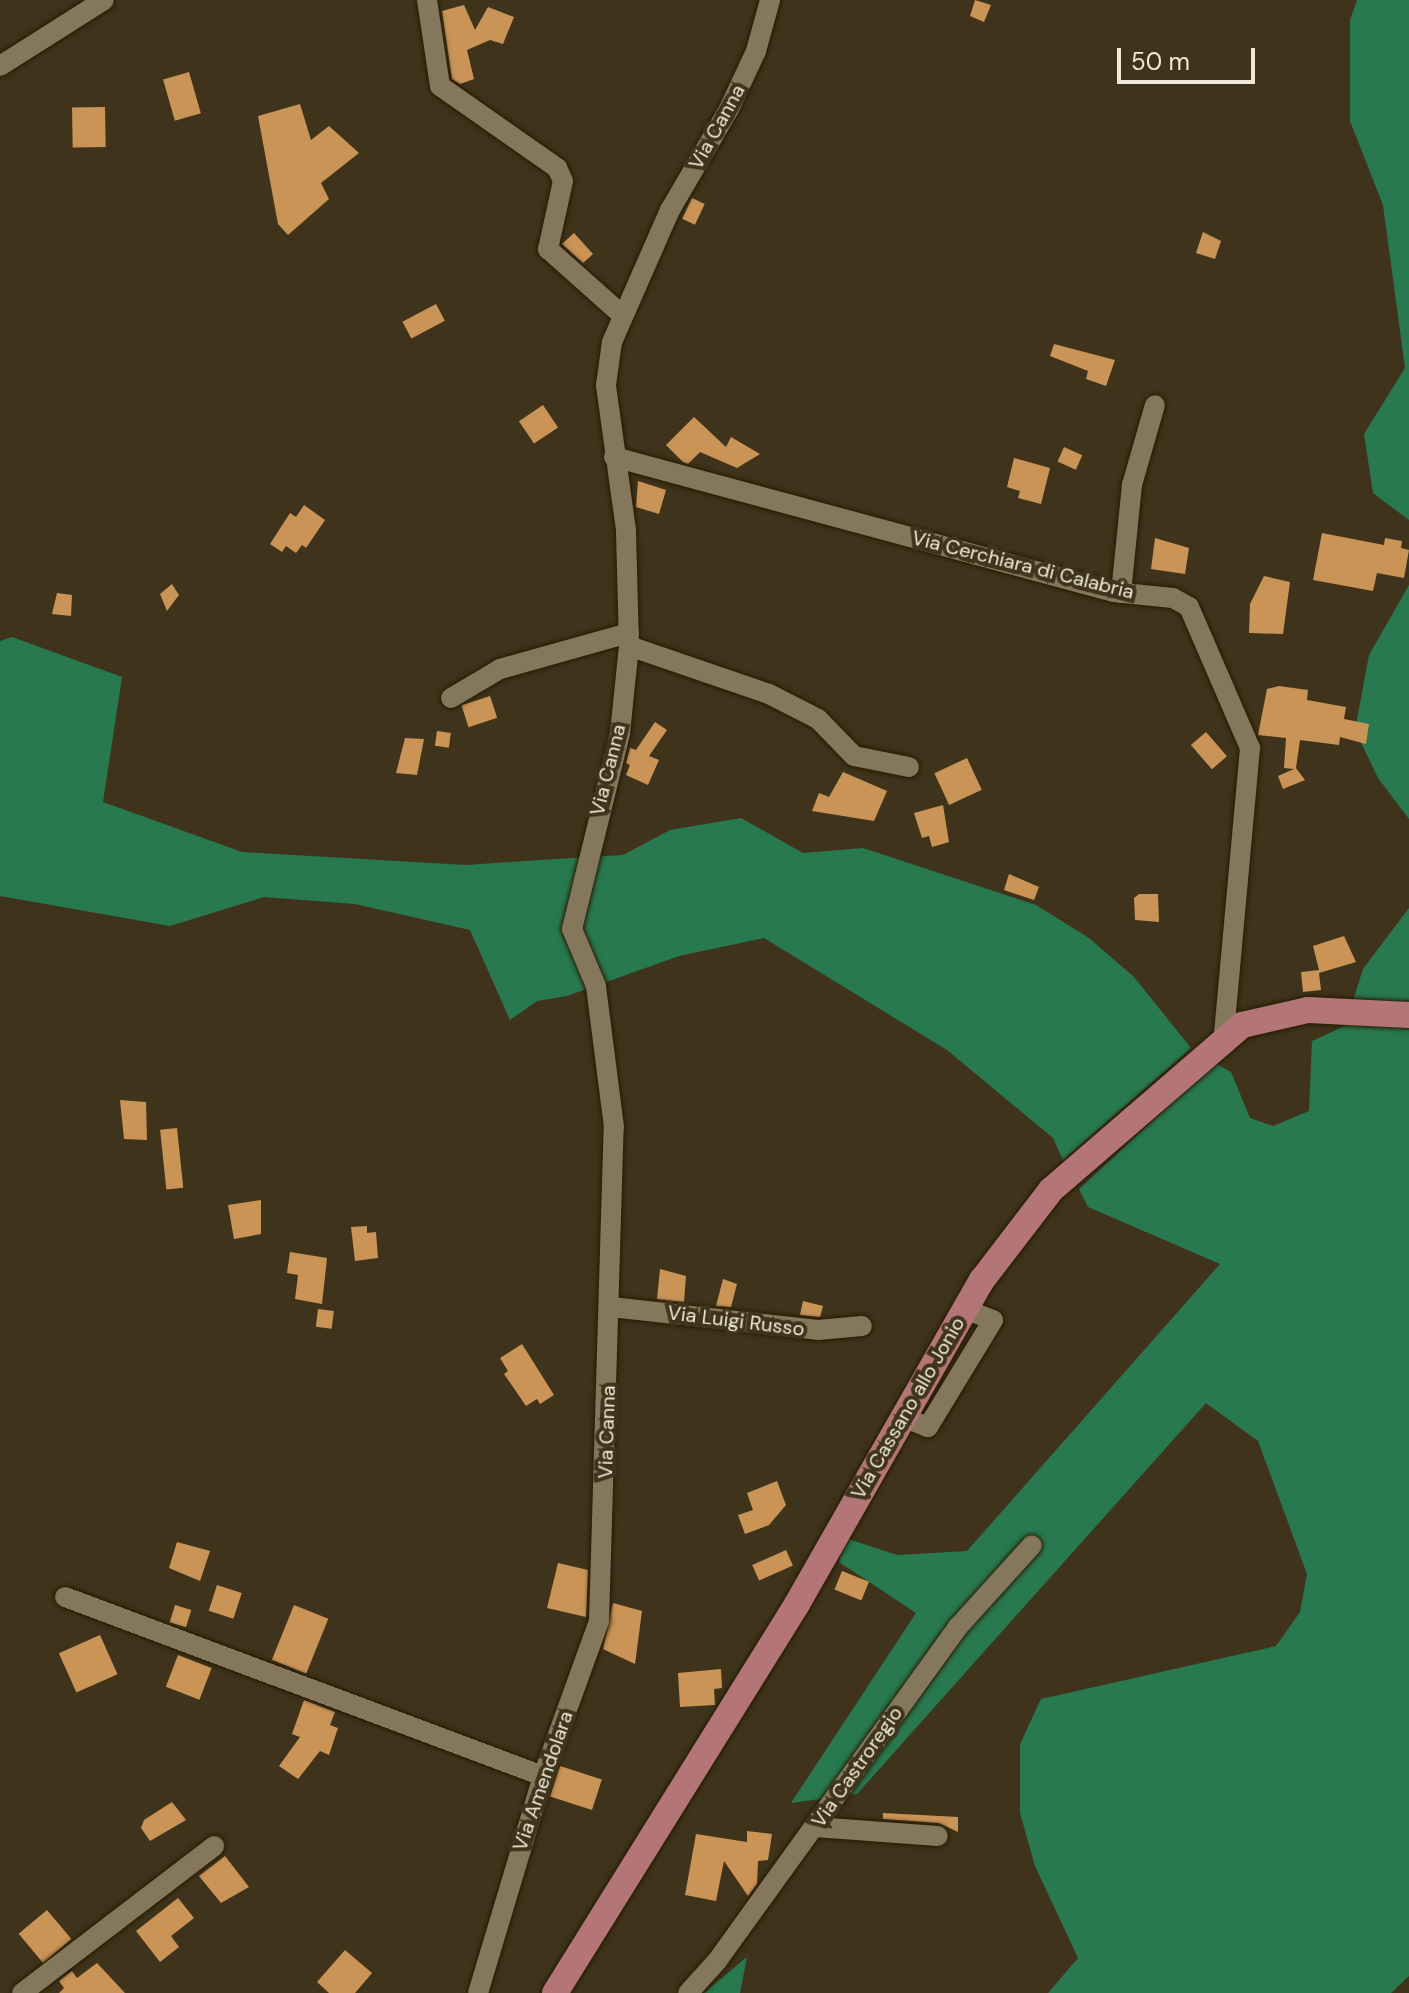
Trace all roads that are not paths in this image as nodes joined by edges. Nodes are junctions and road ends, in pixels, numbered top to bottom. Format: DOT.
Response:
graph roads {
  1 [pos="104,0"];
  2 [pos="427,0"];
  3 [pos="770,0"];
  4 [pos="0,66"];
  5 [pos="622,315"];
  6 [pos="1155,405"];
  7 [pos="614,457"];
  8 [pos="1121,593"];
  9 [pos="629,640"];
  10 [pos="451,698"];
  11 [pos="909,767"];
  12 [pos="1409,1015"];
  13 [pos="1224,1036"];
  14 [pos="611,1307"];
  15 [pos="862,1326"];
  16 [pos="1032,1545"];
  17 [pos="603,1570"];
  18 [pos="65,1597"];
  19 [pos="543,1776"];
  20 [pos="815,1827"];
  21 [pos="938,1836"];
  22 [pos="214,1846"];
  23 [pos="22,1993"];
  24 [pos="478,1993"];
  25 [pos="555,1993"];
  26 [pos="688,1993"];
  1 -- 4 [label="street"];
  2 -- 5 [label="street"];
  3 -- 5 [label="street, Via Canna"];
  5 -- 7 [label="street, Via Canna"];
  6 -- 8 [label="street"];
  7 -- 8 [label="street, Via Cerchiara di Calabria"];
  7 -- 9 [label="street, Via Canna"];
  8 -- 13 [label="street, Via Cerchiara di Calabria"];
  9 -- 10 [label="street"];
  9 -- 11 [label="street"];
  9 -- 14 [label="street, Via Canna"];
  12 -- 13 [label="main road, Via Cassano allo Jonio"];
  13 -- 25 [label="main road, Via Cassano allo Jonio"];
  14 -- 15 [label="street, Via Luigi Russo"];
  14 -- 17 [label="street, Via Canna"];
  16 -- 20 [label="street, Via Castroregio"];
  17 -- 19 [label="street, Via Amendolara"];
  18 -- 19 [label="street"];
  19 -- 24 [label="street, Via Amendolara"];
  20 -- 21 [label="street"];
  20 -- 26 [label="street, Via Castroregio"];
  22 -- 23 [label="street"];
}
